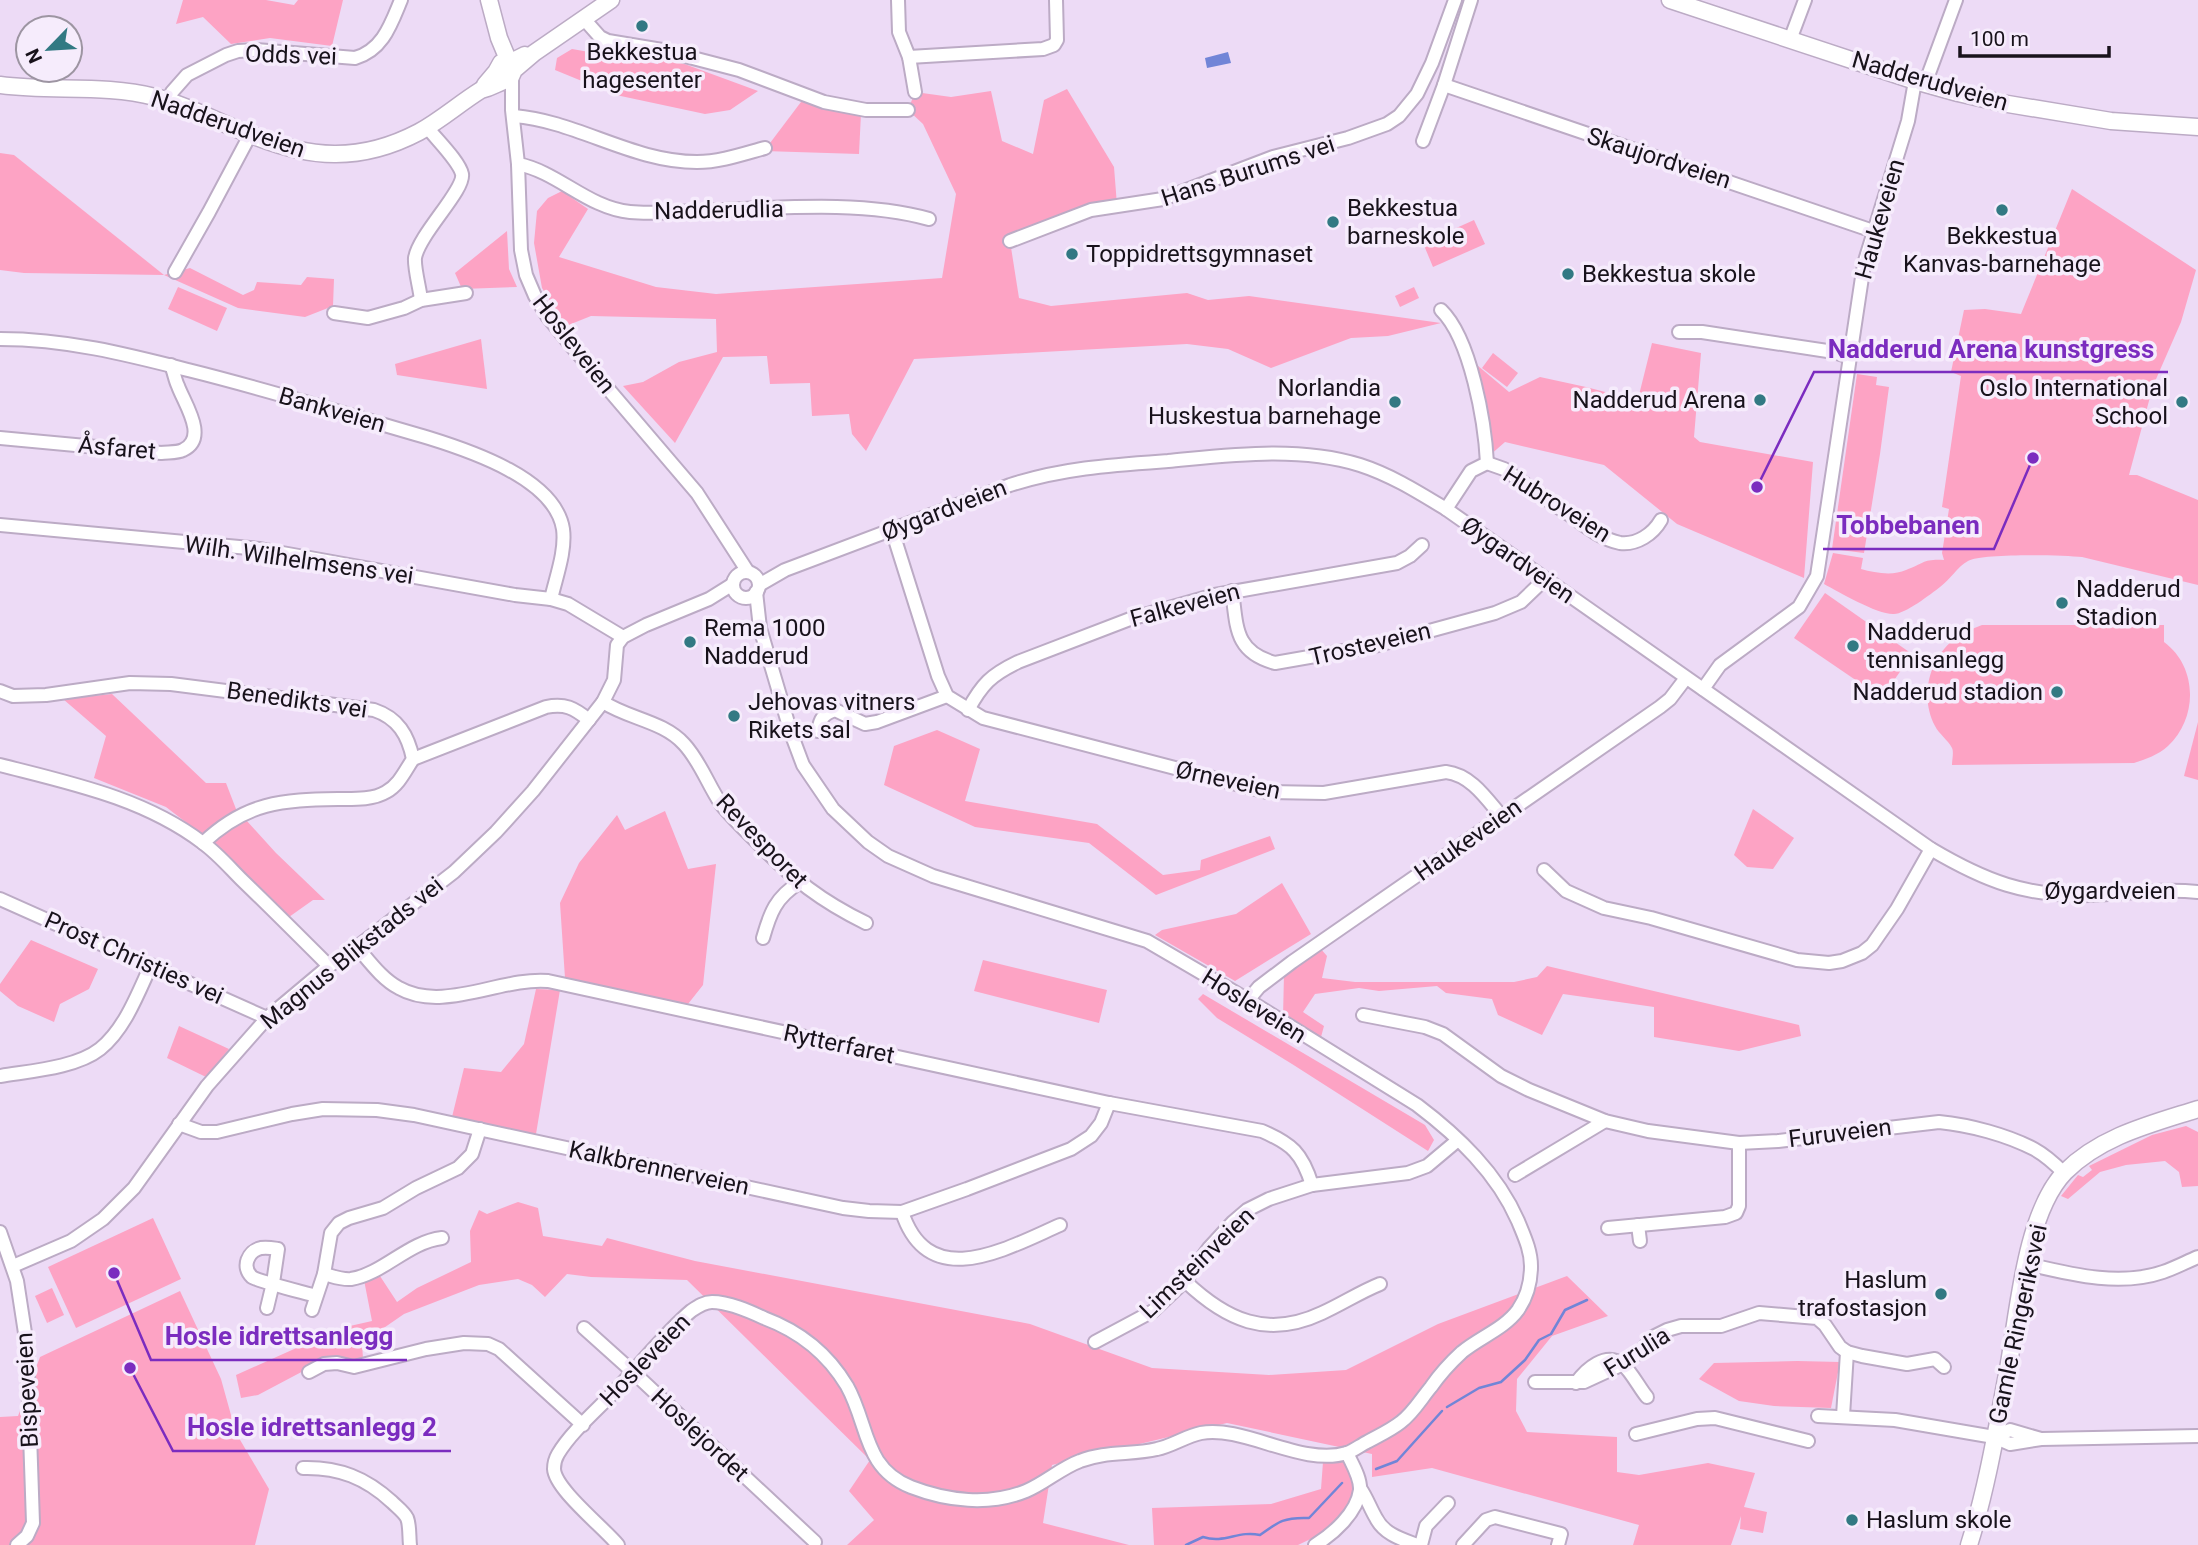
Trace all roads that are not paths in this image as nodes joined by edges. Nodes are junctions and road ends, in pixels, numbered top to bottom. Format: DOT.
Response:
graph roads {
  1 [pos="401,0"];
  2 [pos="489,0"];
  3 [pos="611,0"];
  4 [pos="898,0"];
  5 [pos="1056,0"];
  6 [pos="1455,0"];
  7 [pos="1471,0"];
  8 [pos="1670,0"];
  9 [pos="1805,0"];
  10 [pos="1956,0"];
  11 [pos="584,19"];
  12 [pos="1790,40"];
  13 [pos="909,57"];
  14 [pos="509,64"];
  15 [pos="1920,82"];
  16 [pos="0,85"];
  17 [pos="1444,85"];
  18 [pos="915,92"];
  19 [pos="169,102"];
  20 [pos="908,110"];
  21 [pos="513,113"];
  22 [pos="427,127"];
  23 [pos="2198,127"];
  24 [pos="250,135"];
  25 [pos="1423,141"];
  26 [pos="765,148"];
  27 [pos="518,164"];
  28 [pos="929,219"];
  29 [pos="1873,231"];
  30 [pos="1010,242"];
  31 [pos="175,272"];
  32 [pos="466,293"];
  33 [pos="421,300"];
  34 [pos="1441,310"];
  35 [pos="334,313"];
  36 [pos="1679,332"];
  37 [pos="0,339"];
  38 [pos="1849,357"];
  39 [pos="172,365"];
  40 [pos="0,438"];
  41 [pos="1487,463"];
  42 [pos="1446,509"];
  43 [pos="1661,520"];
  44 [pos="0,524"];
  45 [pos="892,530"];
  46 [pos="1422,545"];
  47 [pos="1545,579"];
  48 [pos="746,584"];
  49 [pos="1232,591"];
  50 [pos="551,598"];
  51 [pos="620,641"];
  52 [pos="1686,678"];
  53 [pos="1703,689"];
  54 [pos="0,691"];
  55 [pos="947,696"];
  56 [pos="603,702"];
  57 [pos="968,710"];
  58 [pos="589,720"];
  59 [pos="818,731"];
  60 [pos="413,759"];
  61 [pos="0,765"];
  62 [pos="1502,817"];
  63 [pos="203,843"];
  64 [pos="1931,849"];
  65 [pos="1544,870"];
  66 [pos="799,883"];
  67 [pos="2198,892"];
  68 [pos="0,899"];
  69 [pos="866,923"];
  70 [pos="763,938"];
  71 [pos="357,947"];
  72 [pos="151,965"];
  73 [pos="329,966"];
  74 [pos="1248,1000"];
  75 [pos="1363,1015"];
  76 [pos="267,1018"];
  77 [pos="0,1076"];
  78 [pos="1109,1103"];
  79 [pos="2196,1113"];
  80 [pos="1605,1121"];
  81 [pos="179,1124"];
  82 [pos="480,1129"];
  83 [pos="1458,1140"];
  84 [pos="1740,1143"];
  85 [pos="2064,1173"];
  86 [pos="1515,1175"];
  87 [pos="1312,1185"];
  88 [pos="902,1212"];
  89 [pos="1060,1225"];
  90 [pos="1638,1225"];
  91 [pos="1608,1228"];
  92 [pos="0,1232"];
  93 [pos="442,1238"];
  94 [pos="1640,1241"];
  95 [pos="2198,1256"];
  96 [pos="2027,1264"];
  97 [pos="13,1266"];
  98 [pos="324,1274"];
  99 [pos="1185,1281"];
  100 [pos="1380,1284"];
  101 [pos="316,1296"];
  102 [pos="267,1308"];
  103 [pos="312,1310"];
  104 [pos="584,1328"];
  105 [pos="1095,1342"];
  106 [pos="1847,1352"];
  107 [pos="1623,1364"];
  108 [pos="1944,1367"];
  109 [pos="309,1372"];
  110 [pos="633,1372"];
  111 [pos="1535,1382"];
  112 [pos="1647,1397"];
  113 [pos="1818,1416"];
  114 [pos="1843,1416"];
  115 [pos="583,1425"];
  116 [pos="1636,1434"];
  117 [pos="2198,1436"];
  118 [pos="1994,1437"];
  119 [pos="1808,1441"];
  120 [pos="1347,1453"];
  121 [pos="303,1468"];
  122 [pos="1360,1488"];
  123 [pos="1448,1503"];
  124 [pos="815,1542"];
  125 [pos="18,1545"];
  126 [pos="410,1545"];
  127 [pos="618,1545"];
  128 [pos="1315,1545"];
  129 [pos="1419,1545"];
  130 [pos="1462,1545"];
  131 [pos="1558,1545"];
  132 [pos="1969,1545"];
  1 -- 19 [label="street, Odds vei"];
  2 -- 14 [label="main road, Hosleveien"];
  3 -- 11 [label="main road, Nadderudveien"];
  4 -- 13 [label="street"];
  5 -- 13 [label="street"];
  6 -- 30 [label="street, Hans Burums vei"];
  7 -- 17 [label="street"];
  8 -- 12 [label="main road, Nadderudveien"];
  9 -- 12 [label="street"];
  10 -- 15 [label="street, Haukeveien"];
  11 -- 14 [label="main road, Nadderudveien"];
  11 -- 20 [label="street"];
  12 -- 15 [label="main road, Nadderudveien"];
  13 -- 18 [label="street"];
  14 -- 21 [label="street, Hosleveien"];
  14 -- 22 [label="main road, Nadderudveien"];
  15 -- 23 [label="main road, Nadderudveien"];
  15 -- 29 [label="street, Haukeveien"];
  16 -- 19 [label="main road, Nadderudveien"];
  17 -- 25 [label="street"];
  17 -- 29 [label="street, Skaujordveien"];
  19 -- 24 [label="main road, Nadderudveien"];
  21 -- 26 [label="street"];
  21 -- 27 [label="street, Hosleveien"];
  22 -- 24 [label="main road, Nadderudveien"];
  22 -- 33 [label="street"];
  24 -- 31 [label="street"];
  27 -- 28 [label="street, Nadderudlia"];
  27 -- 48 [label="street, Hosleveien"];
  29 -- 38 [label="street, Haukeveien"];
  32 -- 33 [label="street"];
  33 -- 35 [label="street"];
  34 -- 41 [label="street"];
  36 -- 38 [label="street"];
  37 -- 39 [label="street, Bankveien"];
  38 -- 53 [label="street, Haukeveien"];
  39 -- 40 [label="street, Åsfaret"];
  39 -- 50 [label="street, Bankveien"];
  41 -- 42 [label="street"];
  41 -- 43 [label="street, Hubroveien"];
  42 -- 45 [label="street, Øygardveien"];
  42 -- 47 [label="street, Øygardveien"];
  44 -- 50 [label="street, Wilh. Wilhelmsens vei"];
  45 -- 48 [label="street, Øygardveien"];
  45 -- 55 [label="street"];
  46 -- 49 [label="street, Falkeveien"];
  47 -- 49 [label="street, Trosteveien"];
  47 -- 52 [label="street, Øygardveien"];
  48 -- 51 [label="street, Øygardveien"];
  48 -- 74 [label="street, Hosleveien"];
  49 -- 57 [label="street, Falkeveien"];
  50 -- 51 [label="street, Wilh. Wilhelmsens vei"];
  51 -- 56 [label="street, Magnus Blikstads vei"];
  52 -- 53 [label="street, Øygardveien"];
  52 -- 62 [label="street, Haukeveien"];
  53 -- 64 [label="street, Øygardveien"];
  54 -- 60 [label="street, Benedikts vei"];
  55 -- 57 [label="street, Ørneveien"];
  55 -- 59 [label="street"];
  56 -- 58 [label="street, Magnus Blikstads vei"];
  56 -- 66 [label="street, Revesporet"];
  57 -- 62 [label="street, Ørneveien"];
  58 -- 60 [label="street"];
  58 -- 71 [label="street, Magnus Blikstads vei"];
  60 -- 63 [label="street"];
  61 -- 63 [label="street"];
  62 -- 74 [label="street, Haukeveien"];
  63 -- 73 [label="street"];
  64 -- 65 [label="street"];
  64 -- 67 [label="street, Øygardveien"];
  66 -- 69 [label="street, Revesporet"];
  66 -- 70 [label="street"];
  68 -- 72 [label="street, Prost Christies vei"];
  71 -- 73 [label="street, Magnus Blikstads vei"];
  71 -- 78 [label="street, Rytterfaret"];
  72 -- 76 [label="street, Prost Christies vei"];
  72 -- 77 [label="street"];
  73 -- 76 [label="street, Magnus Blikstads vei"];
  74 -- 83 [label="street, Hosleveien"];
  75 -- 80 [label="street, Furuveien"];
  76 -- 81 [label="street, Magnus Blikstads vei"];
  78 -- 87 [label="street, Rytterfaret"];
  78 -- 88 [label="street, Kalkbrennerveien"];
  79 -- 85 [label="main road, Gamle Ringeriksvei"];
  80 -- 84 [label="street, Furuveien"];
  80 -- 86 [label="street"];
  81 -- 82 [label="street, Kalkbrennerveien"];
  81 -- 97 [label="street, Magnus Blikstads vei"];
  82 -- 88 [label="street, Kalkbrennerveien"];
  82 -- 98 [label="street"];
  83 -- 87 [label="street, Limsteinveien"];
  83 -- 120 [label="street, Hosleveien"];
  84 -- 85 [label="street, Furuveien"];
  84 -- 90 [label="street"];
  85 -- 96 [label="main road, Gamle Ringeriksvei"];
  87 -- 99 [label="street, Limsteinveien"];
  88 -- 89 [label="street"];
  90 -- 91 [label="street"];
  90 -- 94 [label="street"];
  92 -- 97 [label="street, Bispeveien"];
  93 -- 98 [label="street"];
  95 -- 96 [label="street"];
  96 -- 118 [label="main road, Gamle Ringeriksvei"];
  97 -- 125 [label="street, Bispeveien"];
  98 -- 101 [label="street"];
  99 -- 100 [label="street"];
  99 -- 105 [label="street, Limsteinveien"];
  101 -- 102 [label="street"];
  101 -- 103 [label="street"];
  104 -- 110 [label="street, Hoslejordet"];
  106 -- 107 [label="street, Furulia"];
  106 -- 108 [label="street"];
  106 -- 114 [label="street"];
  107 -- 111 [label="street, Furulia"];
  107 -- 112 [label="street"];
  109 -- 115 [label="street"];
  110 -- 115 [label="street, Hosleveien"];
  110 -- 120 [label="street, Hosleveien"];
  110 -- 124 [label="street, Hoslejordet"];
  113 -- 114 [label="street"];
  114 -- 118 [label="street"];
  115 -- 127 [label="street, Hosleveien"];
  116 -- 119 [label="street"];
  117 -- 118 [label="street"];
  118 -- 132 [label="main road, Gamle Ringeriksvei"];
  120 -- 122 [label="street"];
  121 -- 126 [label="street"];
  122 -- 128 [label="street"];
  122 -- 129 [label="street"];
  123 -- 129 [label="street"];
  130 -- 131 [label="street"];
}
